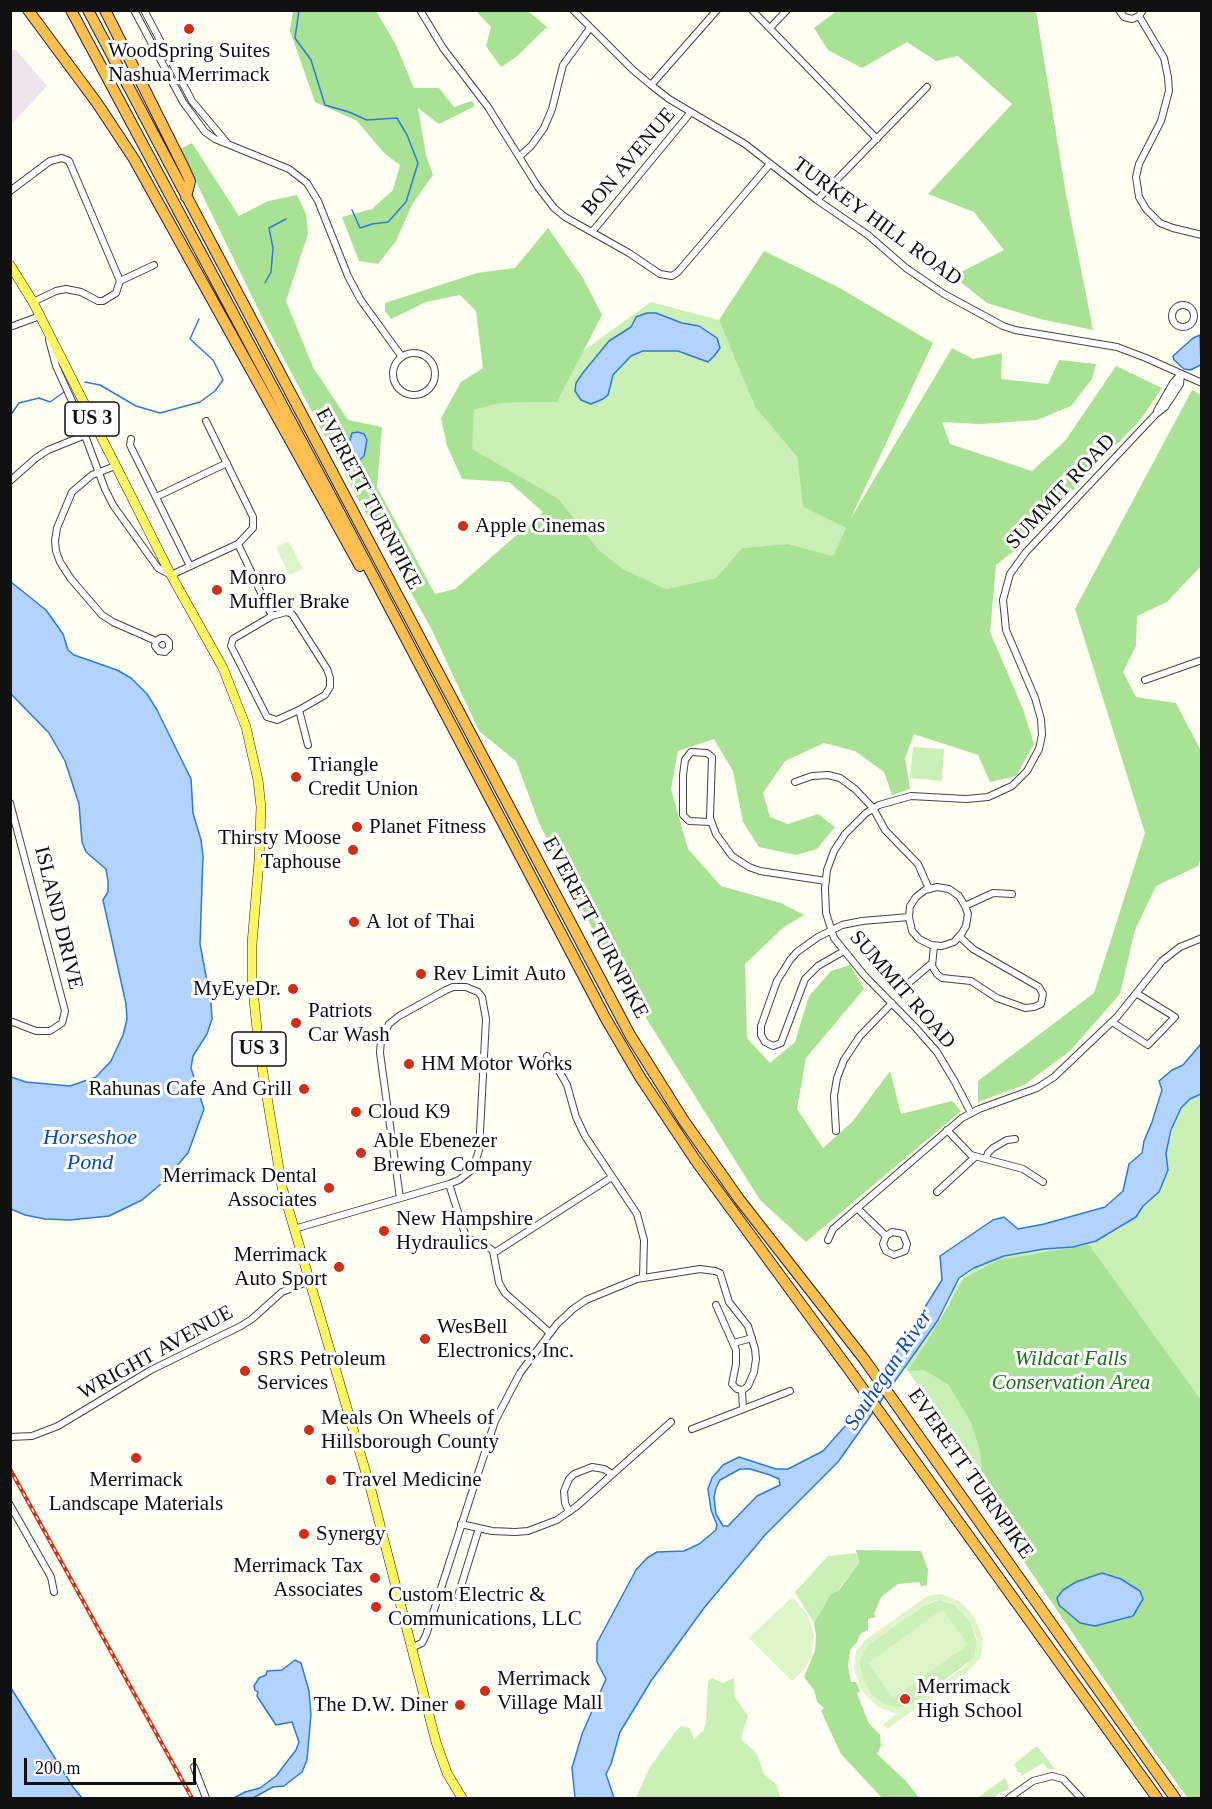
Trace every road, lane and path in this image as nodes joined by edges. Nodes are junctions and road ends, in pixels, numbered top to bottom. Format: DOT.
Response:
graph roads {
  1 [pos="28,10"];
  2 [pos="71,10"];
  3 [pos="87,10"];
  4 [pos="105,10"];
  5 [pos="134,10"];
  6 [pos="144,10"];
  7 [pos="420,10"];
  8 [pos="573,10"];
  9 [pos="717,10"];
  10 [pos="752,10"];
  11 [pos="787,10"];
  12 [pos="1119,10"];
  13 [pos="1141,13"];
  14 [pos="590,28"];
  15 [pos="770,28"];
  16 [pos="651,86"];
  17 [pos="927,87"];
  18 [pos="692,112"];
  19 [pos="878,139"];
  20 [pos="228,143"];
  21 [pos="520,156"];
  22 [pos="770,164"];
  23 [pos="10,190"];
  24 [pos="186,197"];
  25 [pos="817,200"];
  26 [pos="592,232"];
  27 [pos="1202,235"];
  28 [pos="10,265"];
  29 [pos="154,265"];
  30 [pos="120,281"];
  31 [pos="33,302"];
  32 [pos="40,316"];
  33 [pos="1193,317"];
  34 [pos="1202,318"];
  35 [pos="10,327"];
  36 [pos="46,328"];
  37 [pos="402,357"];
  38 [pos="1181,374"];
  39 [pos="1202,383"];
  40 [pos="206,421"];
  41 [pos="83,435"];
  42 [pos="131,440"];
  43 [pos="226,463"];
  44 [pos="115,466"];
  45 [pos="98,473"];
  46 [pos="10,481"];
  47 [pos="156,497"];
  48 [pos="238,544"];
  49 [pos="190,566"];
  50 [pos="171,575"];
  51 [pos="384,597"];
  52 [pos="272,616"];
  53 [pos="156,641"];
  54 [pos="1202,660"];
  55 [pos="1145,680"];
  56 [pos="299,710"];
  57 [pos="308,745"];
  58 [pos="795,782"];
  59 [pos="10,803"];
  60 [pos="873,808"];
  61 [pos="711,822"];
  62 [pos="826,880"];
  63 [pos="929,889"];
  64 [pos="1012,894"];
  65 [pos="965,906"];
  66 [pos="909,917"];
  67 [pos="830,930"];
  68 [pos="960,937"];
  69 [pos="1202,938"];
  70 [pos="934,946"];
  71 [pos="844,951"];
  72 [pos="932,963"];
  73 [pos="911,981"];
  74 [pos="1136,993"];
  75 [pos="892,1003"];
  76 [pos="10,1021"];
  77 [pos="1112,1022"];
  78 [pos="547,1056"];
  79 [pos="971,1113"];
  80 [pos="947,1130"];
  81 [pos="836,1131"];
  82 [pos="1014,1139"];
  83 [pos="975,1157"];
  84 [pos="986,1159"];
  85 [pos="612,1177"];
  86 [pos="1043,1182"];
  87 [pos="449,1184"];
  88 [pos="937,1192"];
  89 [pos="400,1198"];
  90 [pos="857,1208"];
  91 [pos="294,1229"];
  92 [pos="886,1236"];
  93 [pos="828,1240"];
  94 [pos="494,1253"];
  95 [pos="643,1278"];
  96 [pos="309,1281"];
  97 [pos="716,1305"];
  98 [pos="550,1333"];
  99 [pos="752,1338"];
  100 [pos="734,1343"];
  101 [pos="742,1390"];
  102 [pos="790,1391"];
  103 [pos="744,1409"];
  104 [pos="671,1422"];
  105 [pos="692,1429"];
  106 [pos="10,1437"];
  107 [pos="612,1474"];
  108 [pos="10,1504"];
  109 [pos="569,1512"];
  110 [pos="461,1524"];
  111 [pos="479,1528"];
  112 [pos="54,1592"];
  113 [pos="458,1596"];
  114 [pos="411,1648"];
  115 [pos="194,1767"];
  116 [pos="206,1798"];
  117 [pos="462,1798"];
  118 [pos="1009,1798"];
  119 [pos="1081,1798"];
  120 [pos="1157,1798"];
  121 [pos="1175,1798"];
  1 -- 51 [label="highway"];
  2 -- 51 [label="highway, EVERETT TURNPIKE"];
  3 -- 24 [label="highway, EVERETT TURNPIKE"];
  4 -- 24 [label="highway"];
  5 -- 20 [label="street"];
  6 -- 20 [label="street"];
  7 -- 21 [label="street"];
  8 -- 14 [label="street, TURKEY HILL ROAD"];
  9 -- 16 [label="street"];
  10 -- 15 [label="street"];
  11 -- 15 [label="street"];
  12 -- 13 [label="street"];
  13 -- 27 [label="street"];
  14 -- 16 [label="street, TURKEY HILL ROAD"];
  14 -- 21 [label="street"];
  15 -- 19 [label="street"];
  16 -- 18 [label="street, TURKEY HILL ROAD"];
  17 -- 19 [label="street"];
  18 -- 22 [label="street, TURKEY HILL ROAD"];
  18 -- 26 [label="street, BON AVENUE"];
  19 -- 25 [label="street"];
  20 -- 37 [label="street"];
  21 -- 26 [label="street"];
  22 -- 25 [label="street, TURKEY HILL ROAD"];
  22 -- 26 [label="street"];
  23 -- 30 [label="street"];
  24 -- 121 [label="highway, EVERETT TURNPIKE"];
  25 -- 38 [label="street, TURKEY HILL ROAD"];
  28 -- 31 [label="main road, US 3"];
  29 -- 30 [label="street"];
  30 -- 31 [label="street"];
  31 -- 32 [label="main road, US 3"];
  32 -- 35 [label="street"];
  32 -- 36 [label="main road, US 3"];
  33 -- 34 [label="street"];
  36 -- 41 [label="street"];
  36 -- 44 [label="main road, US 3"];
  37 -- 37 [label="street"];
  38 -- 39 [label="street, TURKEY HILL ROAD"];
  38 -- 60 [label="street, SUMMIT ROAD"];
  40 -- 43 [label="street"];
  41 -- 45 [label="street"];
  41 -- 46 [label="street"];
  42 -- 47 [label="street"];
  43 -- 47 [label="street"];
  43 -- 48 [label="street"];
  44 -- 45 [label="street"];
  44 -- 50 [label="main road, US 3"];
  45 -- 50 [label="street"];
  45 -- 53 [label="street"];
  47 -- 49 [label="street"];
  48 -- 49 [label="street"];
  48 -- 52 [label="street"];
  49 -- 50 [label="street"];
  50 -- 91 [label="main road, US 3"];
  51 -- 120 [label="highway, EVERETT TURNPIKE"];
  52 -- 56 [label="street"];
  52 -- 56 [label="street"];
  54 -- 55 [label="street"];
  56 -- 57 [label="street"];
  58 -- 60 [label="street"];
  59 -- 76 [label="street, ISLAND DRIVE"];
  60 -- 62 [label="street, SUMMIT ROAD"];
  60 -- 63 [label="street"];
  61 -- 61 [label="street"];
  61 -- 62 [label="street"];
  62 -- 67 [label="street, SUMMIT ROAD"];
  63 -- 65 [label="street"];
  63 -- 66 [label="street"];
  64 -- 65 [label="street"];
  65 -- 68 [label="street"];
  66 -- 67 [label="street"];
  66 -- 70 [label="street"];
  67 -- 71 [label="street, SUMMIT ROAD"];
  67 -- 71 [label="street"];
  68 -- 70 [label="street"];
  68 -- 72 [label="street"];
  69 -- 74 [label="street"];
  70 -- 72 [label="street"];
  71 -- 75 [label="street, SUMMIT ROAD"];
  72 -- 73 [label="street"];
  74 -- 77 [label="street"];
  74 -- 77 [label="street"];
  75 -- 79 [label="street, SUMMIT ROAD"];
  75 -- 81 [label="street"];
  77 -- 79 [label="street"];
  78 -- 85 [label="street"];
  79 -- 80 [label="street"];
  80 -- 83 [label="street"];
  80 -- 90 [label="street"];
  82 -- 84 [label="street"];
  83 -- 84 [label="street"];
  83 -- 88 [label="street"];
  84 -- 86 [label="street"];
  85 -- 94 [label="street"];
  85 -- 95 [label="street"];
  87 -- 89 [label="street"];
  87 -- 89 [label="street"];
  87 -- 94 [label="street"];
  89 -- 91 [label="street"];
  90 -- 92 [label="street"];
  90 -- 93 [label="street"];
  91 -- 96 [label="main road, US 3"];
  94 -- 98 [label="street"];
  95 -- 98 [label="street"];
  95 -- 99 [label="street"];
  96 -- 106 [label="street, WRIGHT AVENUE"];
  96 -- 114 [label="main road, US 3"];
  97 -- 100 [label="street"];
  98 -- 110 [label="street"];
  99 -- 100 [label="street"];
  99 -- 101 [label="street"];
  100 -- 101 [label="street"];
  101 -- 103 [label="street"];
  102 -- 103 [label="street"];
  103 -- 105 [label="street"];
  104 -- 107 [label="street"];
  107 -- 109 [label="street"];
  107 -- 109 [label="street"];
  108 -- 112 [label="street"];
  109 -- 111 [label="street"];
  110 -- 111 [label="street"];
  110 -- 114 [label="street"];
  111 -- 113 [label="street"];
  114 -- 117 [label="main road, US 3"];
  115 -- 116 [label="street"];
  118 -- 119 [label="street"];
}
